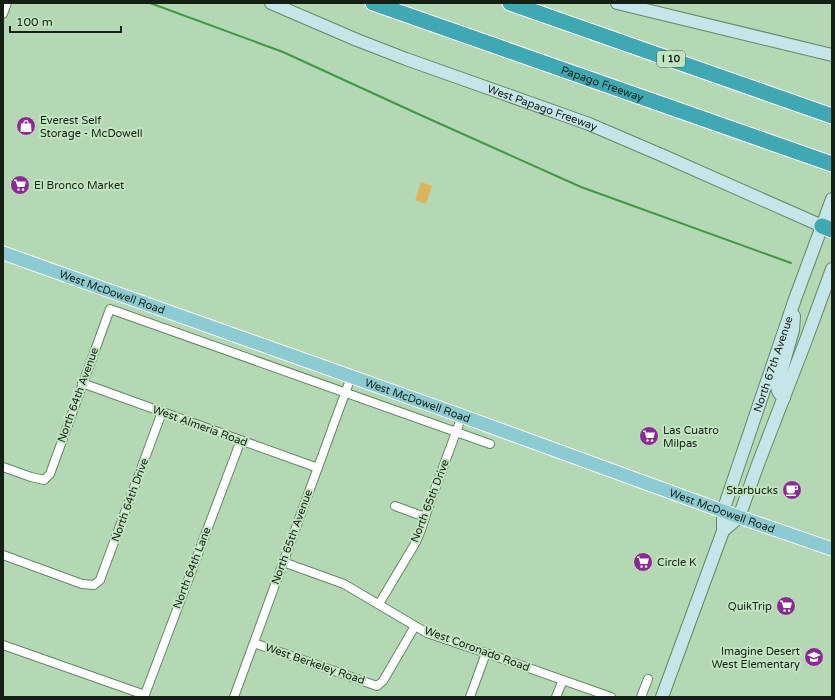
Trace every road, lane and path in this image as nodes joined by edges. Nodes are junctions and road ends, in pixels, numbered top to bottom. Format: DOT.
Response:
graph roads {
  1 [pos="7,3"];
  2 [pos="271,3"];
  3 [pos="373,3"];
  4 [pos="510,3"];
  5 [pos="617,3"];
  6 [pos="3,14"];
  7 [pos="832,55"];
  8 [pos="832,116"];
  9 [pos="832,164"];
  10 [pos="831,202"];
  11 [pos="821,226"];
  12 [pos="3,253"];
  13 [pos="832,269"];
  14 [pos="794,299"];
  15 [pos="110,309"];
  16 [pos="351,377"];
  17 [pos="82,383"];
  18 [pos="345,393"];
  19 [pos="784,398"];
  20 [pos="162,412"];
  21 [pos="462,416"];
  22 [pos="456,432"];
  23 [pos="241,440"];
  24 [pos="490,444"];
  25 [pos="3,467"];
  26 [pos="318,468"];
  27 [pos="396,506"];
  28 [pos="723,511"];
  29 [pos="425,517"];
  30 [pos="739,517"];
  31 [pos="723,531"];
  32 [pos="832,549"];
  33 [pos="3,555"];
  34 [pos="283,562"];
  35 [pos="379,604"];
  36 [pos="415,626"];
  37 [pos="254,643"];
  38 [pos="3,645"];
  39 [pos="486,653"];
  40 [pos="648,679"];
  41 [pos="563,680"];
  42 [pos="144,696"];
  43 [pos="234,697"];
  44 [pos="470,697"];
  45 [pos="556,697"];
  46 [pos="611,697"];
  47 [pos="641,697"];
  48 [pos="662,697"];
  1 -- 6 [label="street"];
  2 -- 11 [label="main road, West Papago Freeway"];
  3 -- 9 [label="highway, Papago Freeway"];
  4 -- 8 [label="highway, I 10"];
  5 -- 7 [label="main road"];
  10 -- 11 [label="main road, North 67th Avenue"];
  11 -- 14 [label="main road, North 67th Avenue"];
  12 -- 16 [label="main road, West McDowell Road"];
  13 -- 19 [label="main road, North 67th Avenue"];
  14 -- 19 [label="main road"];
  14 -- 28 [label="main road, North 67th Avenue"];
  15 -- 17 [label="street, North 64th Avenue"];
  15 -- 18 [label="street, West McDowell Road"];
  16 -- 18 [label="street, North 65th Avenue"];
  16 -- 21 [label="main road, West McDowell Road"];
  17 -- 20 [label="street, West Almeria Road"];
  17 -- 25 [label="street, North 64th Avenue"];
  18 -- 22 [label="street, West McDowell Road"];
  18 -- 26 [label="street, North 65th Avenue"];
  19 -- 30 [label="main road, North 67th Avenue"];
  20 -- 23 [label="street, West Almeria Road"];
  20 -- 33 [label="street, North 64th Drive"];
  21 -- 22 [label="street, North 65th Drive"];
  21 -- 28 [label="main road, West McDowell Road"];
  22 -- 24 [label="street, West McDowell Road"];
  22 -- 29 [label="street, North 65th Drive"];
  23 -- 26 [label="street, West Almeria Road"];
  23 -- 42 [label="street, North 64th Lane"];
  26 -- 34 [label="street, North 65th Avenue"];
  27 -- 29 [label="street"];
  28 -- 30 [label="main road, West McDowell Road"];
  28 -- 31 [label="main road, North 67th Avenue"];
  29 -- 35 [label="street, North 65th Drive"];
  30 -- 31 [label="main road, North 67th Avenue"];
  30 -- 32 [label="main road, West McDowell Road"];
  31 -- 48 [label="main road, North 67th Avenue"];
  34 -- 35 [label="street, West Coronado Road"];
  34 -- 37 [label="street, North 65th Avenue"];
  35 -- 36 [label="street, West Coronado Road"];
  36 -- 37 [label="street, West Berkeley Road"];
  36 -- 39 [label="street, West Coronado Road"];
  37 -- 43 [label="street, North 65th Avenue"];
  38 -- 42 [label="street"];
  39 -- 41 [label="street, West Coronado Road"];
  39 -- 44 [label="street"];
  40 -- 47 [label="street"];
  41 -- 45 [label="street"];
  41 -- 46 [label="street, West Coronado Road"];
}
